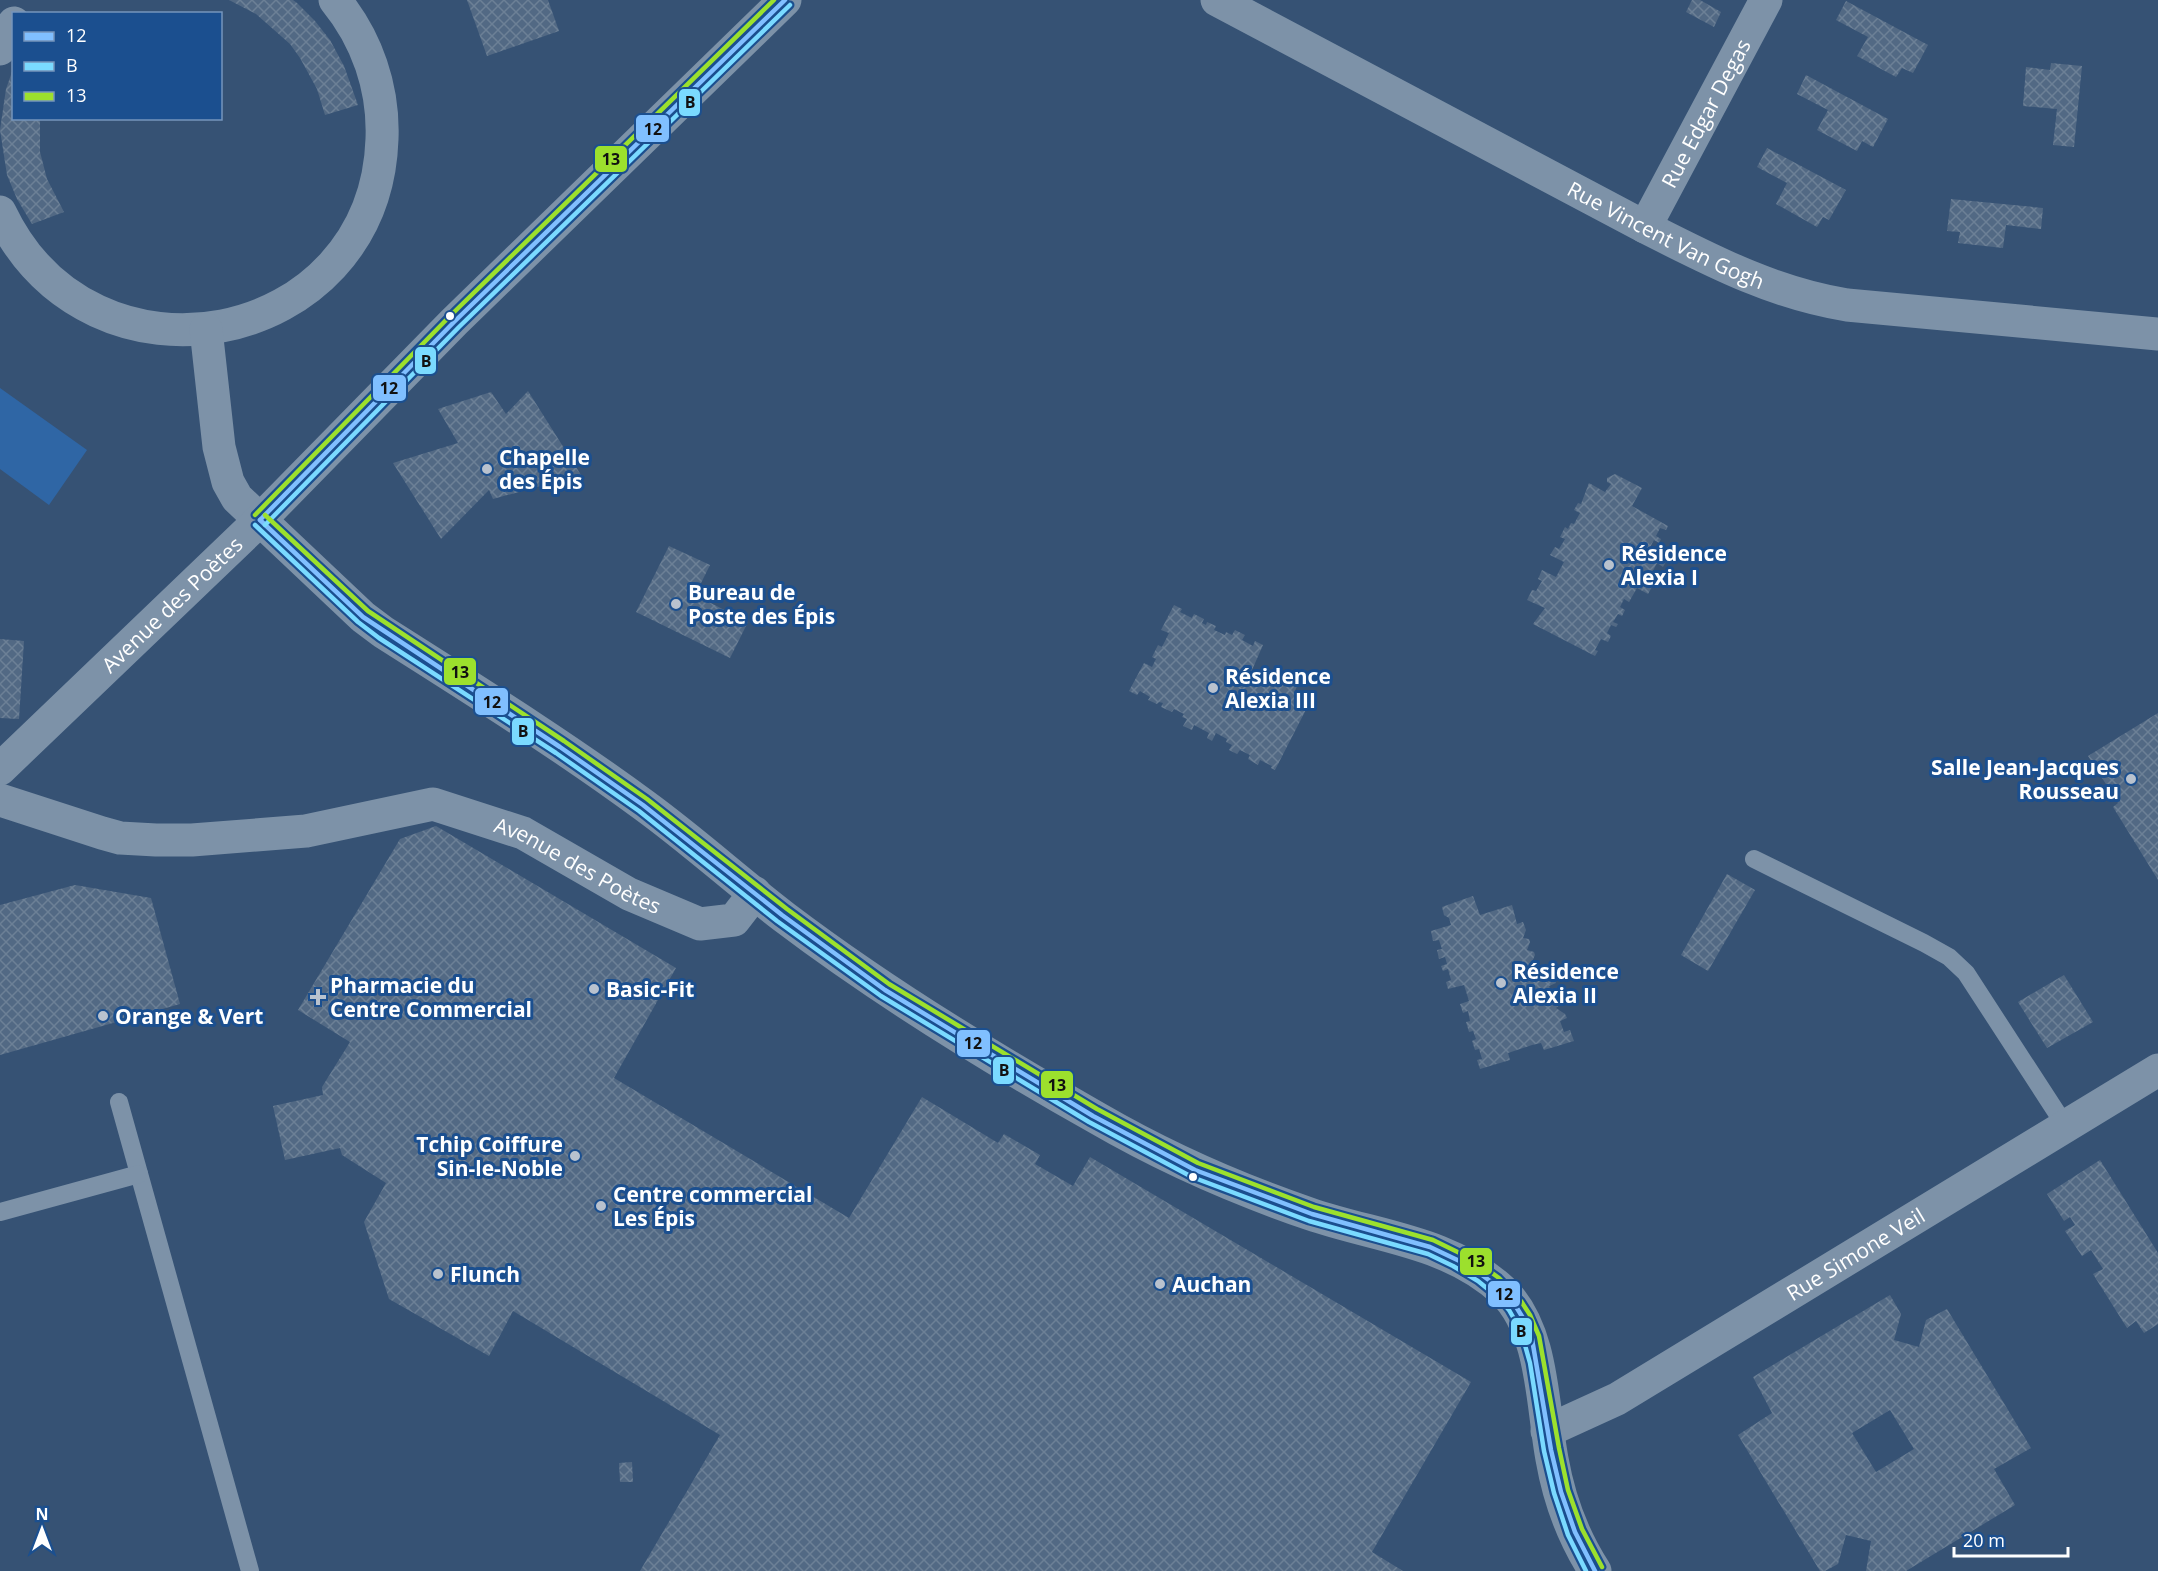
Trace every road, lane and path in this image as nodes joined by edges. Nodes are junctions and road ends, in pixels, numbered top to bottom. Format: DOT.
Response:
graph roads {
  1 [pos="335,0"];
  2 [pos="785,0"];
  3 [pos="1217,0"];
  4 [pos="1766,0"];
  5 [pos="12,27"];
  6 [pos="0,49"];
  7 [pos="0,213"];
  8 [pos="1645,227"];
  9 [pos="206,329"];
  10 [pos="2158,333"];
  11 [pos="260,519"];
  12 [pos="0,769"];
  13 [pos="0,800"];
  14 [pos="1754,859"];
  15 [pos="755,893"];
  16 [pos="2158,1070"];
  17 [pos="119,1102"];
  18 [pos="2066,1127"];
  19 [pos="139,1174"];
  20 [pos="0,1212"];
  21 [pos="1547,1431"];
  22 [pos="250,1571"];
  23 [pos="1595,1571"];
  1 -- 9 [label="street"];
  2 -- 11 [label="street"];
  3 -- 8 [label="street, Rue Vincent Van Gogh"];
  4 -- 8 [label="street, Rue Edgar Degas"];
  5 -- 6 [label="street"];
  7 -- 9 [label="street"];
  8 -- 10 [label="street, Rue Vincent Van Gogh"];
  9 -- 11 [label="street"];
  11 -- 12 [label="street, Avenue des Poètes"];
  11 -- 15 [label="street, Avenue des Poètes"];
  13 -- 15 [label="street, Avenue des Poètes"];
  14 -- 18 [label="lane"];
  15 -- 21 [label="street, Avenue des Poètes"];
  16 -- 18 [label="street, Rue Simone Veil"];
  17 -- 19 [label="lane"];
  18 -- 21 [label="street, Rue Simone Veil"];
  19 -- 20 [label="lane"];
  19 -- 22 [label="lane"];
  21 -- 23 [label="street, Avenue des Poètes"];
}
